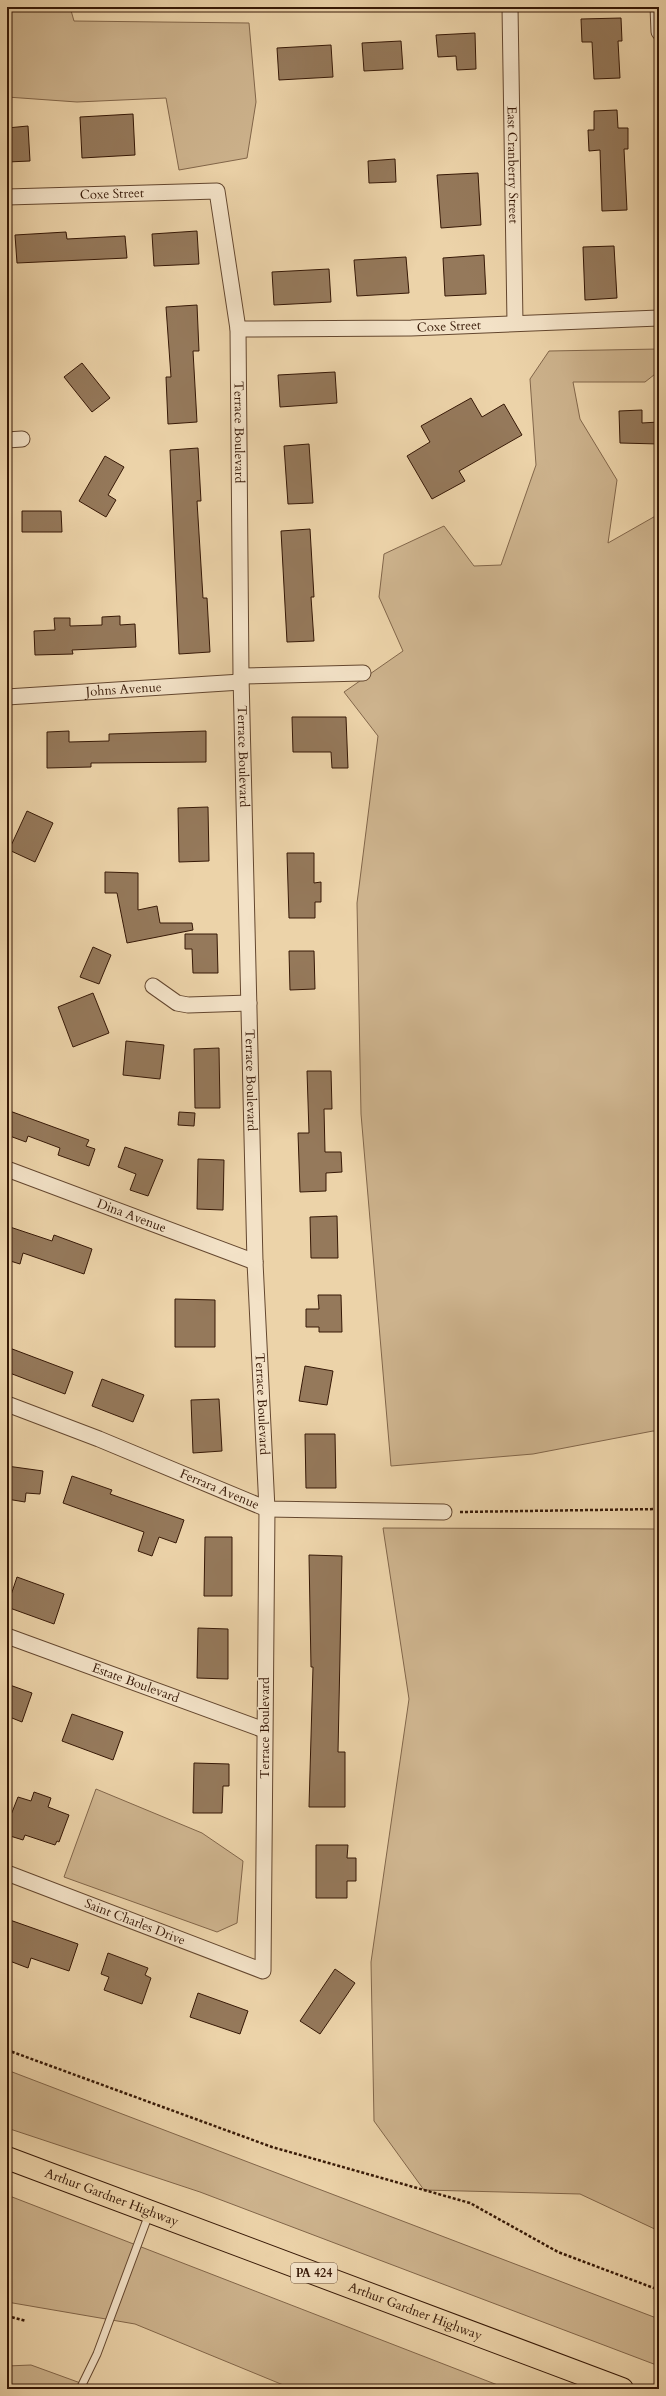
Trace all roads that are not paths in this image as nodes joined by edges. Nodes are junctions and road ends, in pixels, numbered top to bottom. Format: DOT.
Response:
graph roads {
  1 [pos="510,7"];
  2 [pos="658,7"];
  3 [pos="659,32"];
  4 [pos="217,191"];
  5 [pos="7,197"];
  6 [pos="659,318"];
  7 [pos="515,323"];
  8 [pos="238,329"];
  9 [pos="7,440"];
  10 [pos="22,440"];
  11 [pos="363,673"];
  12 [pos="241,679"];
  13 [pos="7,697"];
  14 [pos="152,986"];
  15 [pos="249,1003"];
  16 [pos="7,1169"];
  17 [pos="255,1262"];
  18 [pos="7,1404"];
  19 [pos="267,1509"];
  20 [pos="444,1512"];
  21 [pos="7,1636"];
  22 [pos="264,1730"];
  23 [pos="7,1873"];
  24 [pos="264,1971"];
  25 [pos="7,2158"];
  26 [pos="150,2212"];
  27 [pos="80,2389"];
  28 [pos="622,2389"];
  1 -- 7 [label="street, East Cranberry Street"];
  2 -- 3 [label="street"];
  4 -- 5 [label="street, Coxe Street"];
  4 -- 8 [label="street, Terrace Boulevard"];
  6 -- 7 [label="street, Coxe Street"];
  7 -- 8 [label="street, Coxe Street"];
  8 -- 12 [label="street, Terrace Boulevard"];
  9 -- 10 [label="street"];
  11 -- 12 [label="street, Johns Avenue"];
  12 -- 13 [label="street, Johns Avenue"];
  12 -- 15 [label="street, Terrace Boulevard"];
  14 -- 15 [label="street"];
  15 -- 17 [label="street, Terrace Boulevard"];
  16 -- 17 [label="street, Dina Avenue"];
  17 -- 19 [label="street, Terrace Boulevard"];
  18 -- 19 [label="street, Ferrara Avenue"];
  19 -- 20 [label="street, Ferrara Avenue"];
  19 -- 22 [label="street, Terrace Boulevard"];
  21 -- 22 [label="street, Estate Boulevard"];
  22 -- 24 [label="street, Terrace Boulevard"];
  23 -- 24 [label="street, Saint Charles Drive"];
  25 -- 26 [label="main road, Arthur Gardner Highway / PA 424"];
  26 -- 27 [label="lane"];
  26 -- 28 [label="main road, Arthur Gardner Highway / PA 424"];
}
